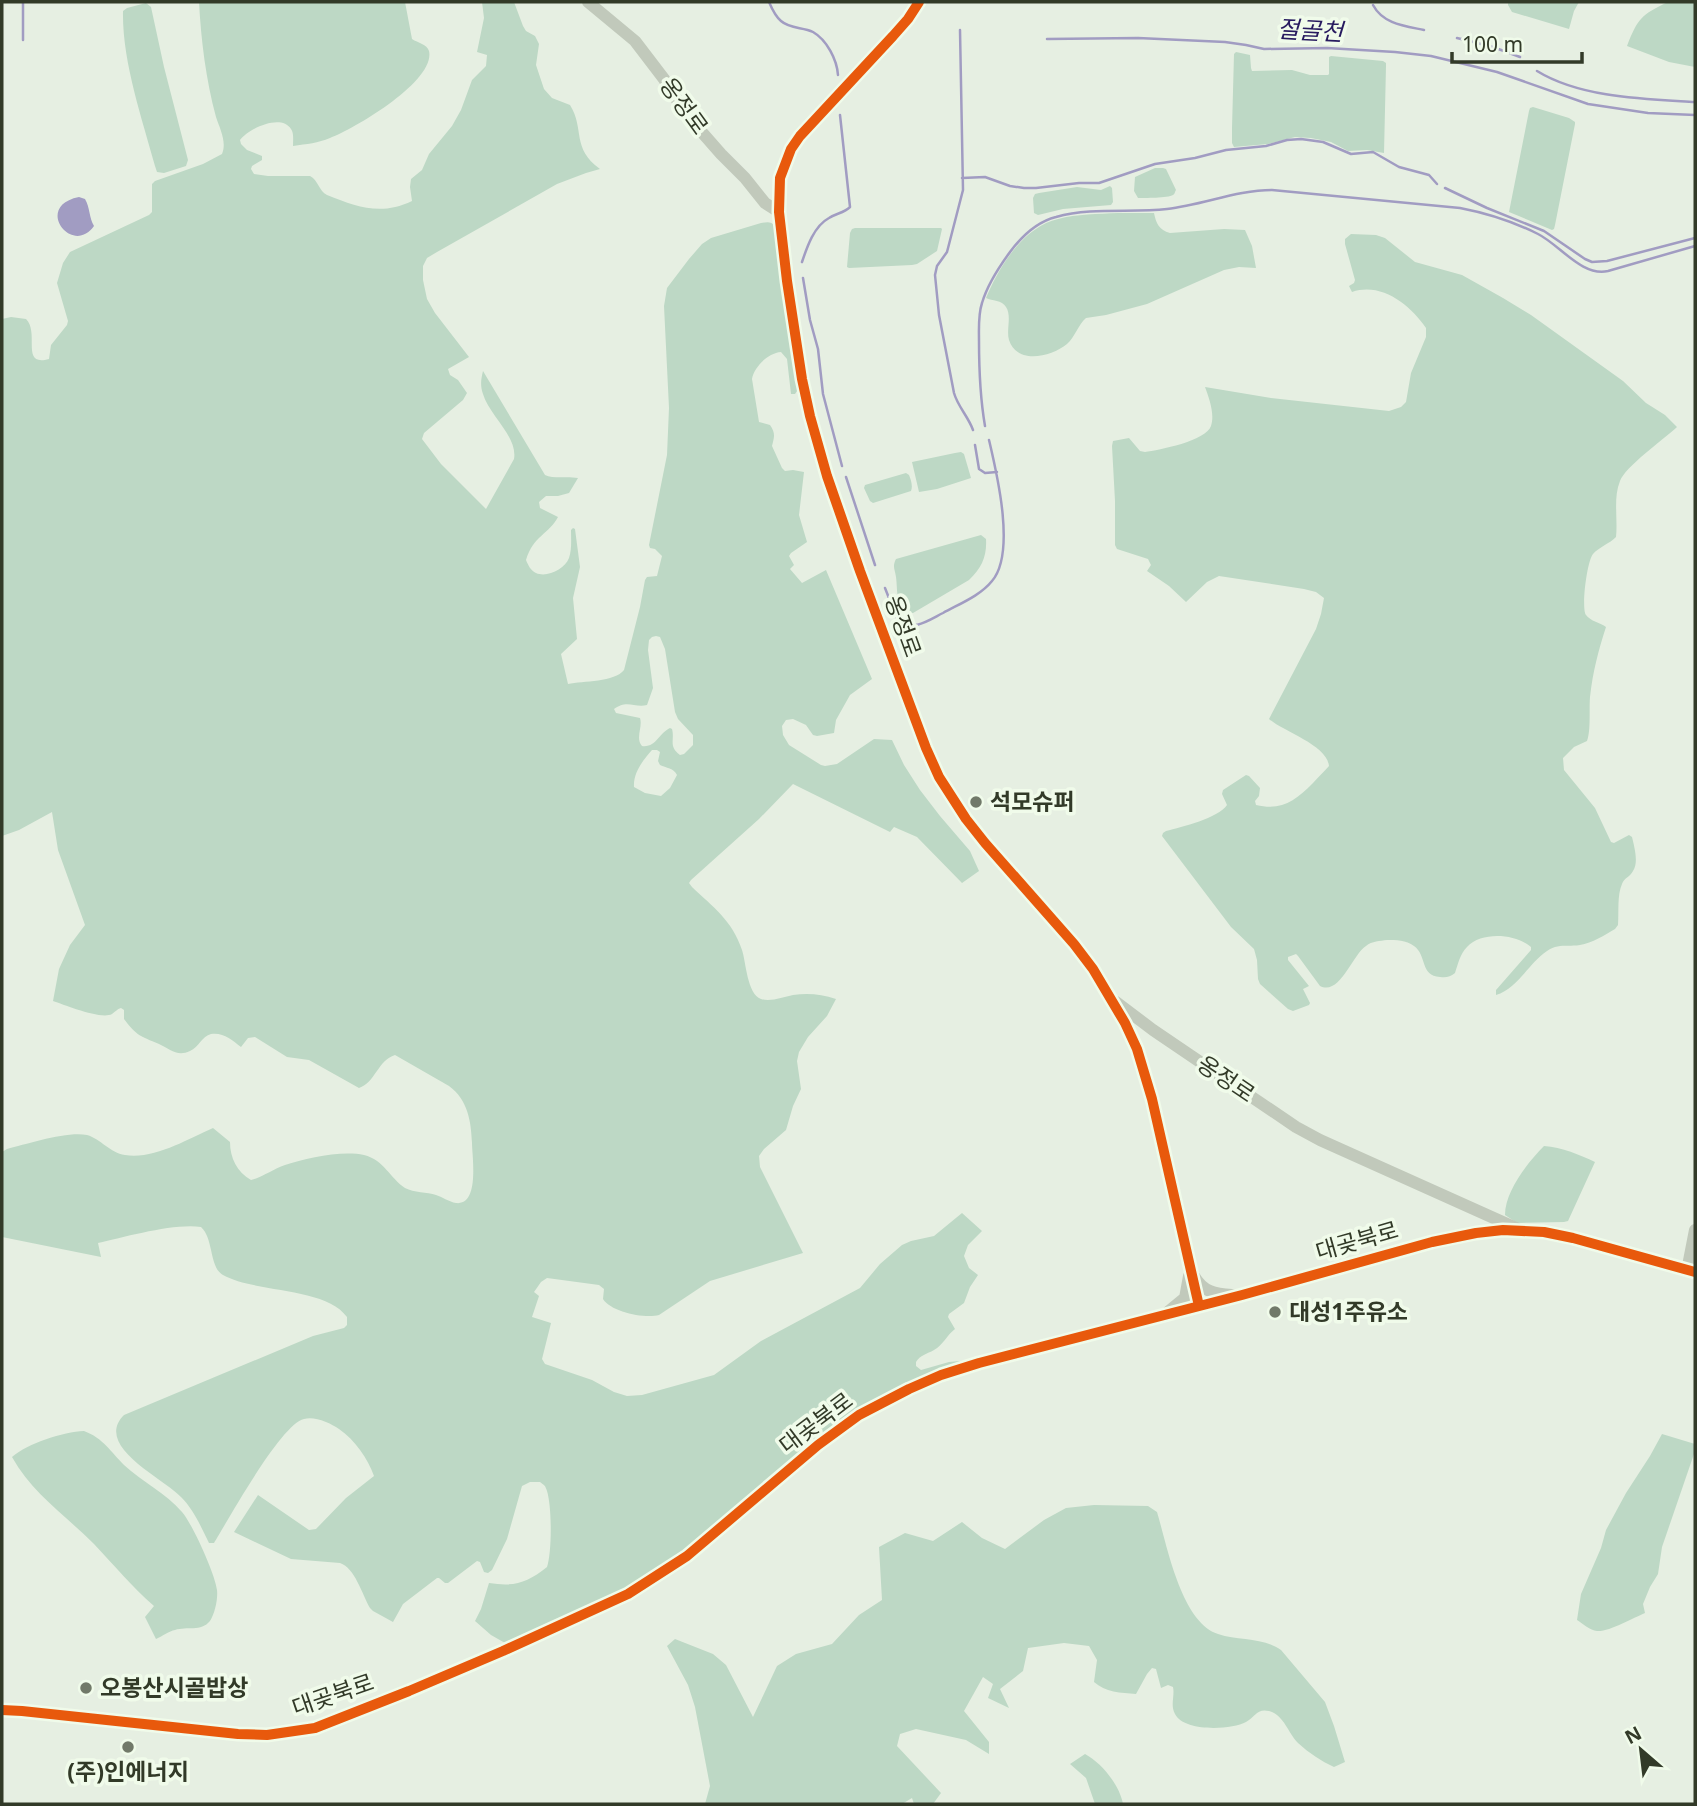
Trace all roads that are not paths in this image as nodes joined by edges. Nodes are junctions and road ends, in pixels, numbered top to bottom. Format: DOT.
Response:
graph roads {
  1 [pos="587,2"];
  2 [pos="916,7"];
  3 [pos="779,212"];
  4 [pos="1111,999"];
  5 [pos="1520,1230"];
  6 [pos="1695,1230"];
  7 [pos="1190,1268"];
  8 [pos="1691,1271"];
  9 [pos="1242,1295"];
  10 [pos="1199,1306"];
  11 [pos="1164,1315"];
  12 [pos="2,1710"];
  1 -- 3 [label="street, 옹정로"];
  2 -- 3 [label="street"];
  3 -- 4 [label="street, 옹정로"];
  4 -- 5 [label="street, 옹정로"];
  4 -- 7 [label="street"];
  5 -- 8 [label="street, 대곶북로"];
  5 -- 9 [label="street, 대곶북로"];
  6 -- 8 [label="street"];
  7 -- 9 [label="street"];
  7 -- 10 [label="street"];
  7 -- 11 [label="street"];
  9 -- 10 [label="street, 대곶북로"];
  10 -- 11 [label="street, 대곶북로"];
  11 -- 12 [label="street, 대곶북로"];
}
